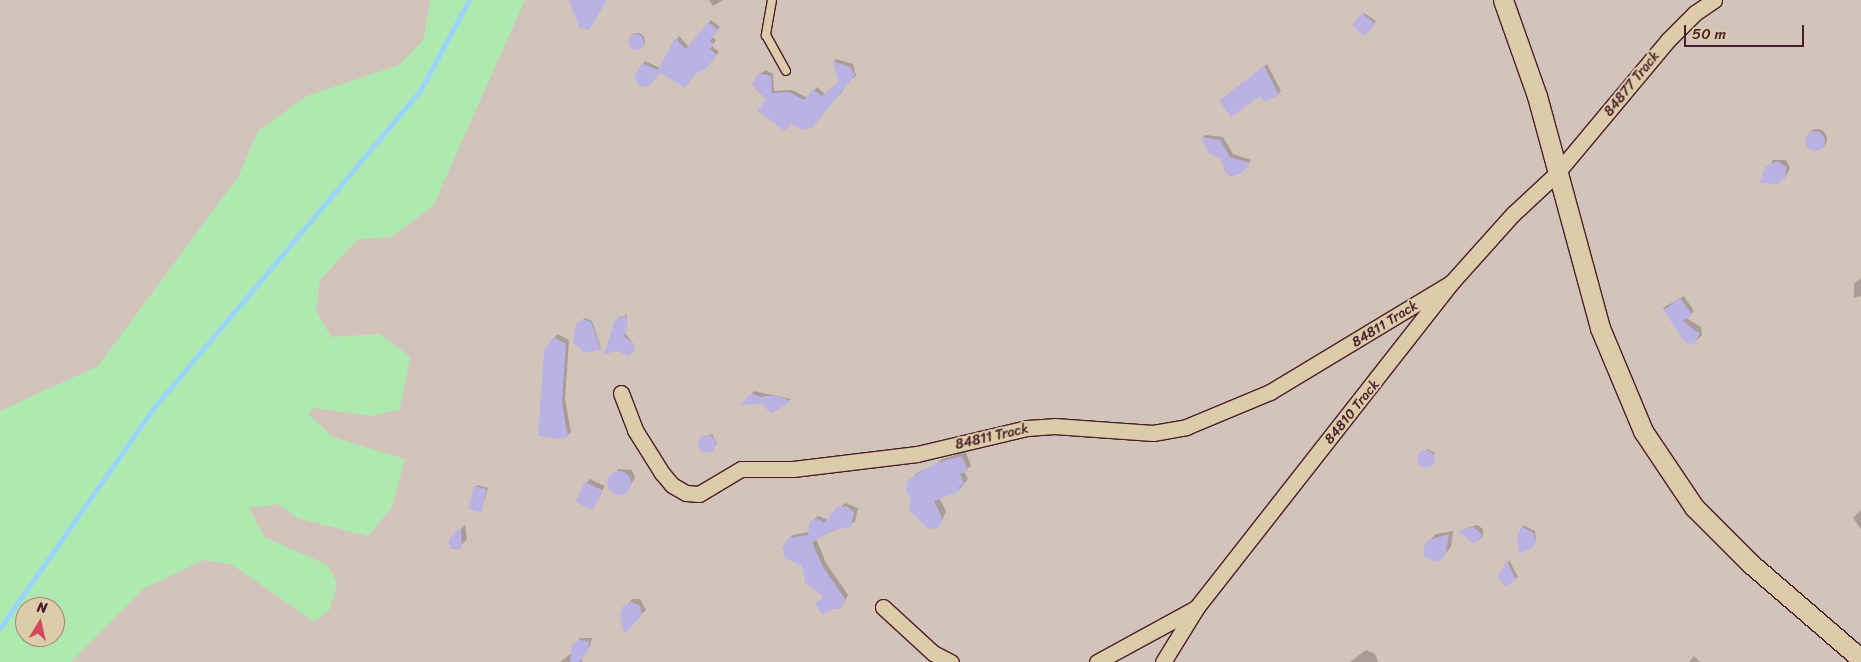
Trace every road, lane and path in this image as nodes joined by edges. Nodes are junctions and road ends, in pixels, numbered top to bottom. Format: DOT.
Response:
graph roads {
  1 [pos="772,0"];
  2 [pos="1503,0"];
  3 [pos="1714,0"];
  4 [pos="786,71"];
  5 [pos="1556,174"];
  6 [pos="1451,283"];
  7 [pos="621,394"];
  8 [pos="883,607"];
  9 [pos="1197,607"];
  10 [pos="1861,659"];
  11 [pos="951,662"];
  12 [pos="1097,662"];
  13 [pos="1164,662"];
  1 -- 4 [label="lane"];
  2 -- 5 [label="street"];
  3 -- 5 [label="street, 84877 Track"];
  5 -- 6 [label="street, 84810 Track"];
  5 -- 10 [label="street"];
  6 -- 7 [label="street, 84811 Track"];
  6 -- 9 [label="street, 84810 Track"];
  8 -- 11 [label="street"];
  9 -- 12 [label="street"];
  9 -- 13 [label="street, 84810 Track"];
}
